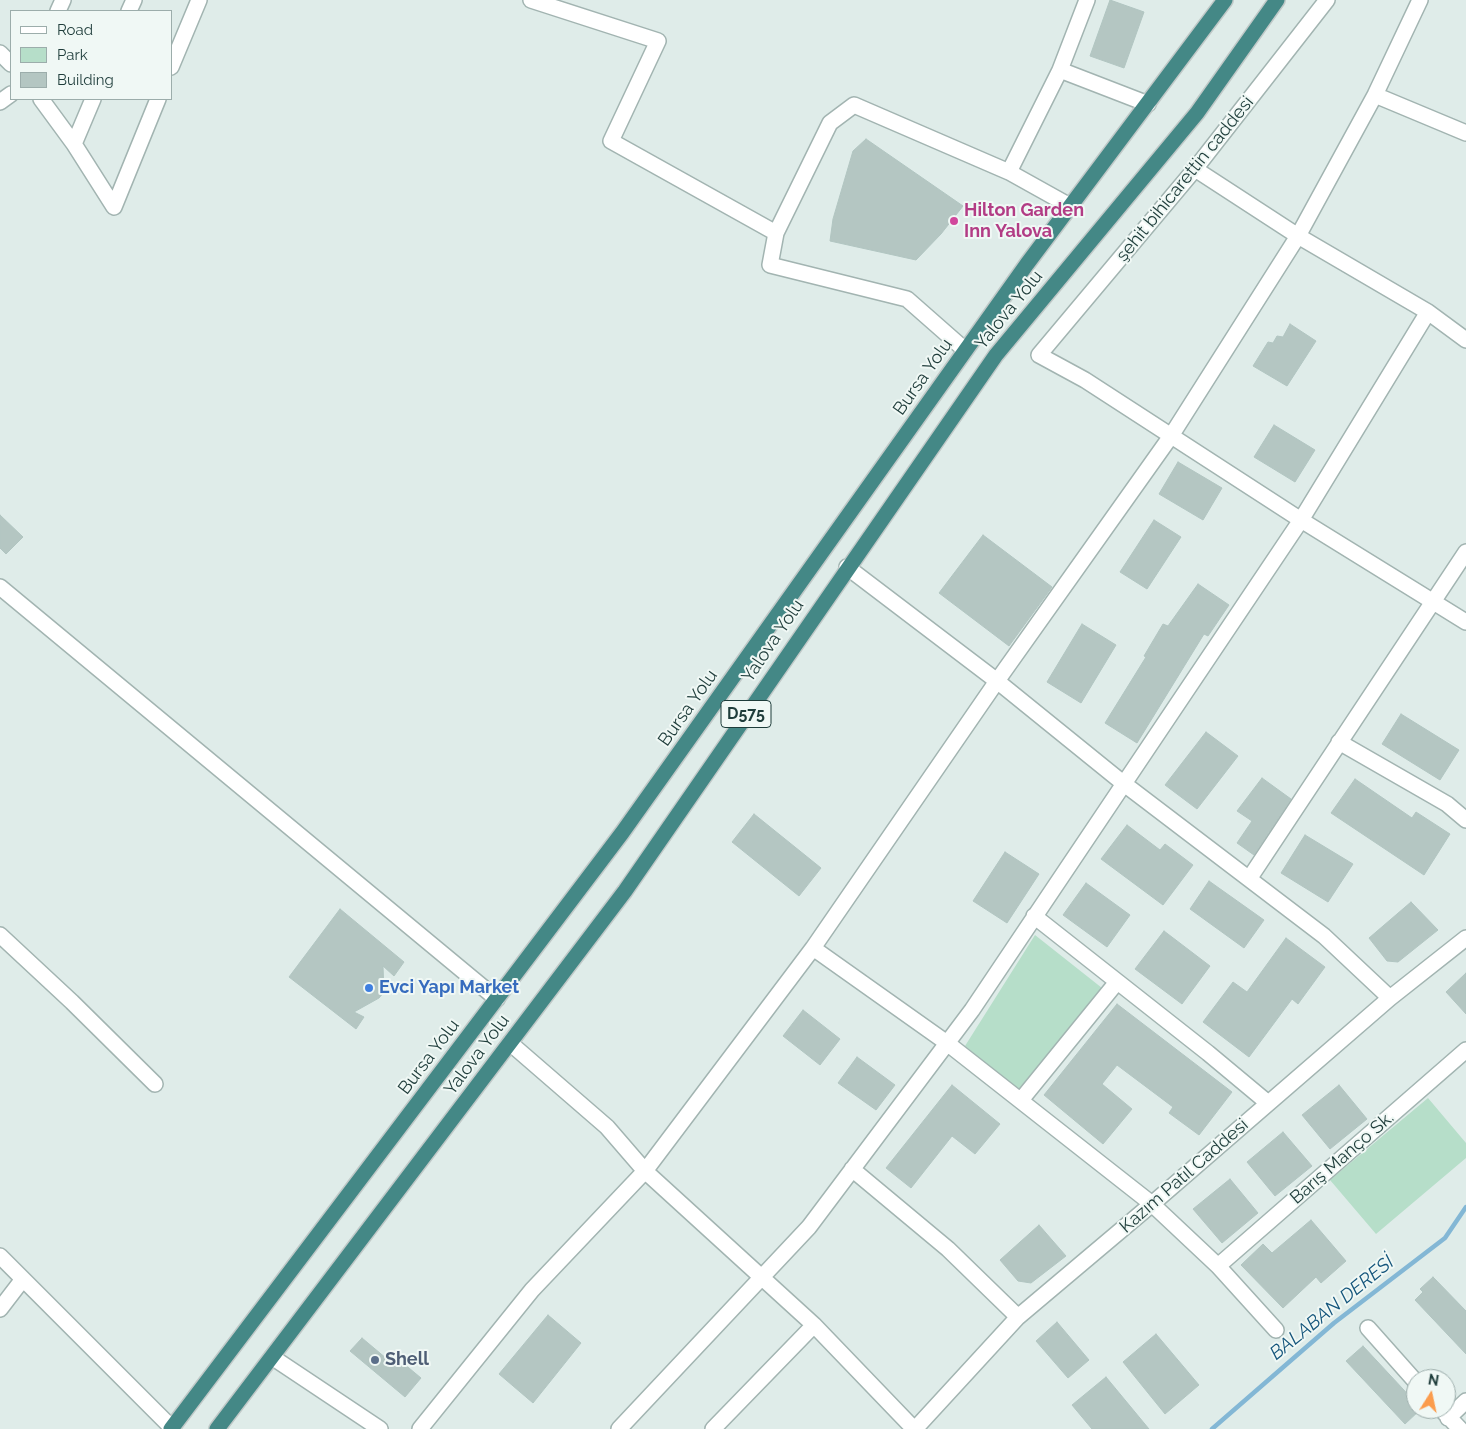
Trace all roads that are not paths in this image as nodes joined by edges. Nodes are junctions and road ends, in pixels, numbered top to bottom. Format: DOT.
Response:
graph roads {
  1 [pos="199,0"];
  2 [pos="531,0"];
  3 [pos="1087,0"];
  4 [pos="1225,0"];
  5 [pos="1277,0"];
  6 [pos="1327,0"];
  7 [pos="1420,0"];
  8 [pos="0,53"];
  9 [pos="10,63"];
  10 [pos="172,65"];
  11 [pos="1060,70"];
  12 [pos="1376,94"];
  13 [pos="42,100"];
  14 [pos="93,100"];
  15 [pos="158,100"];
  16 [pos="1148,104"];
  17 [pos="1466,133"];
  18 [pos="74,144"];
  19 [pos="1195,170"];
  20 [pos="1009,172"];
  21 [pos="1070,206"];
  22 [pos="776,233"];
  23 [pos="1298,236"];
  24 [pos="1428,312"];
  25 [pos="1466,340"];
  26 [pos="965,350"];
  27 [pos="1171,436"];
  28 [pos="1301,520"];
  29 [pos="1466,552"];
  30 [pos="847,567"];
  31 [pos="0,587"];
  32 [pos="1434,602"];
  33 [pos="1466,622"];
  34 [pos="997,681"];
  35 [pos="1339,742"];
  36 [pos="1123,783"];
  37 [pos="1466,820"];
  38 [pos="1249,879"];
  39 [pos="1034,916"];
  40 [pos="0,935"];
  41 [pos="1466,938"];
  42 [pos="813,948"];
  43 [pos="1117,982"];
  44 [pos="1390,998"];
  45 [pos="497,999"];
  46 [pos="510,1043"];
  47 [pos="947,1043"];
  48 [pos="1466,1050"];
  49 [pos="155,1084"];
  50 [pos="1021,1100"];
  51 [pos="1268,1103"];
  52 [pos="852,1169"];
  53 [pos="645,1171"];
  54 [pos="1152,1204"];
  55 [pos="0,1256"];
  56 [pos="1218,1266"];
  57 [pos="763,1276"];
  58 [pos="23,1279"];
  59 [pos="0,1309"];
  60 [pos="1018,1317"];
  61 [pos="814,1325"];
  62 [pos="1368,1328"];
  63 [pos="1276,1330"];
  64 [pos="272,1357"];
  65 [pos="1406,1371"];
  66 [pos="1450,1419"];
  67 [pos="172,1428"];
  68 [pos="217,1429"];
  69 [pos="380,1429"];
  70 [pos="420,1429"];
  71 [pos="619,1429"];
  72 [pos="713,1429"];
  73 [pos="914,1429"];
  74 [pos="1460,1429"];
  1 -- 10 [label="street"];
  2 -- 22 [label="street"];
  3 -- 11 [label="street"];
  4 -- 16 [label="highway, Bursa Yolu / D575"];
  5 -- 30 [label="highway, Yalova Yolu / D575"];
  6 -- 19 [label="street, şehit bihicarettin caddesi"];
  7 -- 12 [label="street"];
  8 -- 9 [label="street"];
  11 -- 16 [label="street"];
  11 -- 20 [label="street"];
  12 -- 17 [label="street"];
  12 -- 23 [label="street"];
  13 -- 18 [label="street"];
  14 -- 18 [label="street"];
  15 -- 18 [label="street"];
  16 -- 21 [label="highway, Bursa Yolu / D575"];
  19 -- 23 [label="street"];
  19 -- 27 [label="street, şehit bihicarettin caddesi"];
  20 -- 21 [label="street"];
  20 -- 22 [label="street"];
  21 -- 26 [label="highway, Bursa Yolu / D575"];
  22 -- 26 [label="street"];
  23 -- 24 [label="street"];
  23 -- 27 [label="street"];
  24 -- 25 [label="street"];
  24 -- 28 [label="street"];
  26 -- 45 [label="highway, Bursa Yolu / D575"];
  27 -- 28 [label="street"];
  27 -- 34 [label="street"];
  28 -- 32 [label="street"];
  28 -- 36 [label="street"];
  29 -- 32 [label="street"];
  30 -- 34 [label="street"];
  30 -- 46 [label="highway, Yalova Yolu / D575"];
  31 -- 45 [label="street"];
  32 -- 33 [label="street"];
  32 -- 35 [label="street"];
  34 -- 36 [label="street"];
  34 -- 42 [label="street"];
  35 -- 37 [label="street"];
  35 -- 38 [label="street"];
  36 -- 38 [label="street"];
  36 -- 39 [label="street"];
  38 -- 44 [label="street"];
  39 -- 43 [label="street"];
  39 -- 47 [label="street"];
  40 -- 49 [label="street"];
  41 -- 44 [label="street, Kazım Patıl Caddesi"];
  42 -- 47 [label="street"];
  42 -- 53 [label="street"];
  43 -- 50 [label="street"];
  43 -- 51 [label="street"];
  44 -- 51 [label="street, Kazım Patıl Caddesi"];
  45 -- 67 [label="highway, Bursa Yolu / D575"];
  46 -- 53 [label="street"];
  46 -- 64 [label="highway, Yalova Yolu / D575"];
  47 -- 50 [label="street"];
  47 -- 52 [label="street"];
  48 -- 56 [label="street, Barış Manço Sk."];
  50 -- 54 [label="street"];
  51 -- 54 [label="street, Kazım Patıl Caddesi"];
  52 -- 57 [label="street"];
  52 -- 60 [label="street"];
  53 -- 57 [label="street"];
  53 -- 70 [label="street"];
  54 -- 56 [label="street"];
  54 -- 60 [label="street, Kazım Patıl Caddesi"];
  55 -- 58 [label="street"];
  56 -- 63 [label="street"];
  57 -- 61 [label="street"];
  57 -- 71 [label="street"];
  58 -- 59 [label="street"];
  58 -- 67 [label="street"];
  60 -- 73 [label="street, Kazım Patıl Caddesi"];
  61 -- 72 [label="street"];
  61 -- 73 [label="street"];
  62 -- 65 [label="street"];
  64 -- 68 [label="highway, Yalova Yolu / D575"];
  64 -- 69 [label="street"];
  66 -- 74 [label="street"];
}
